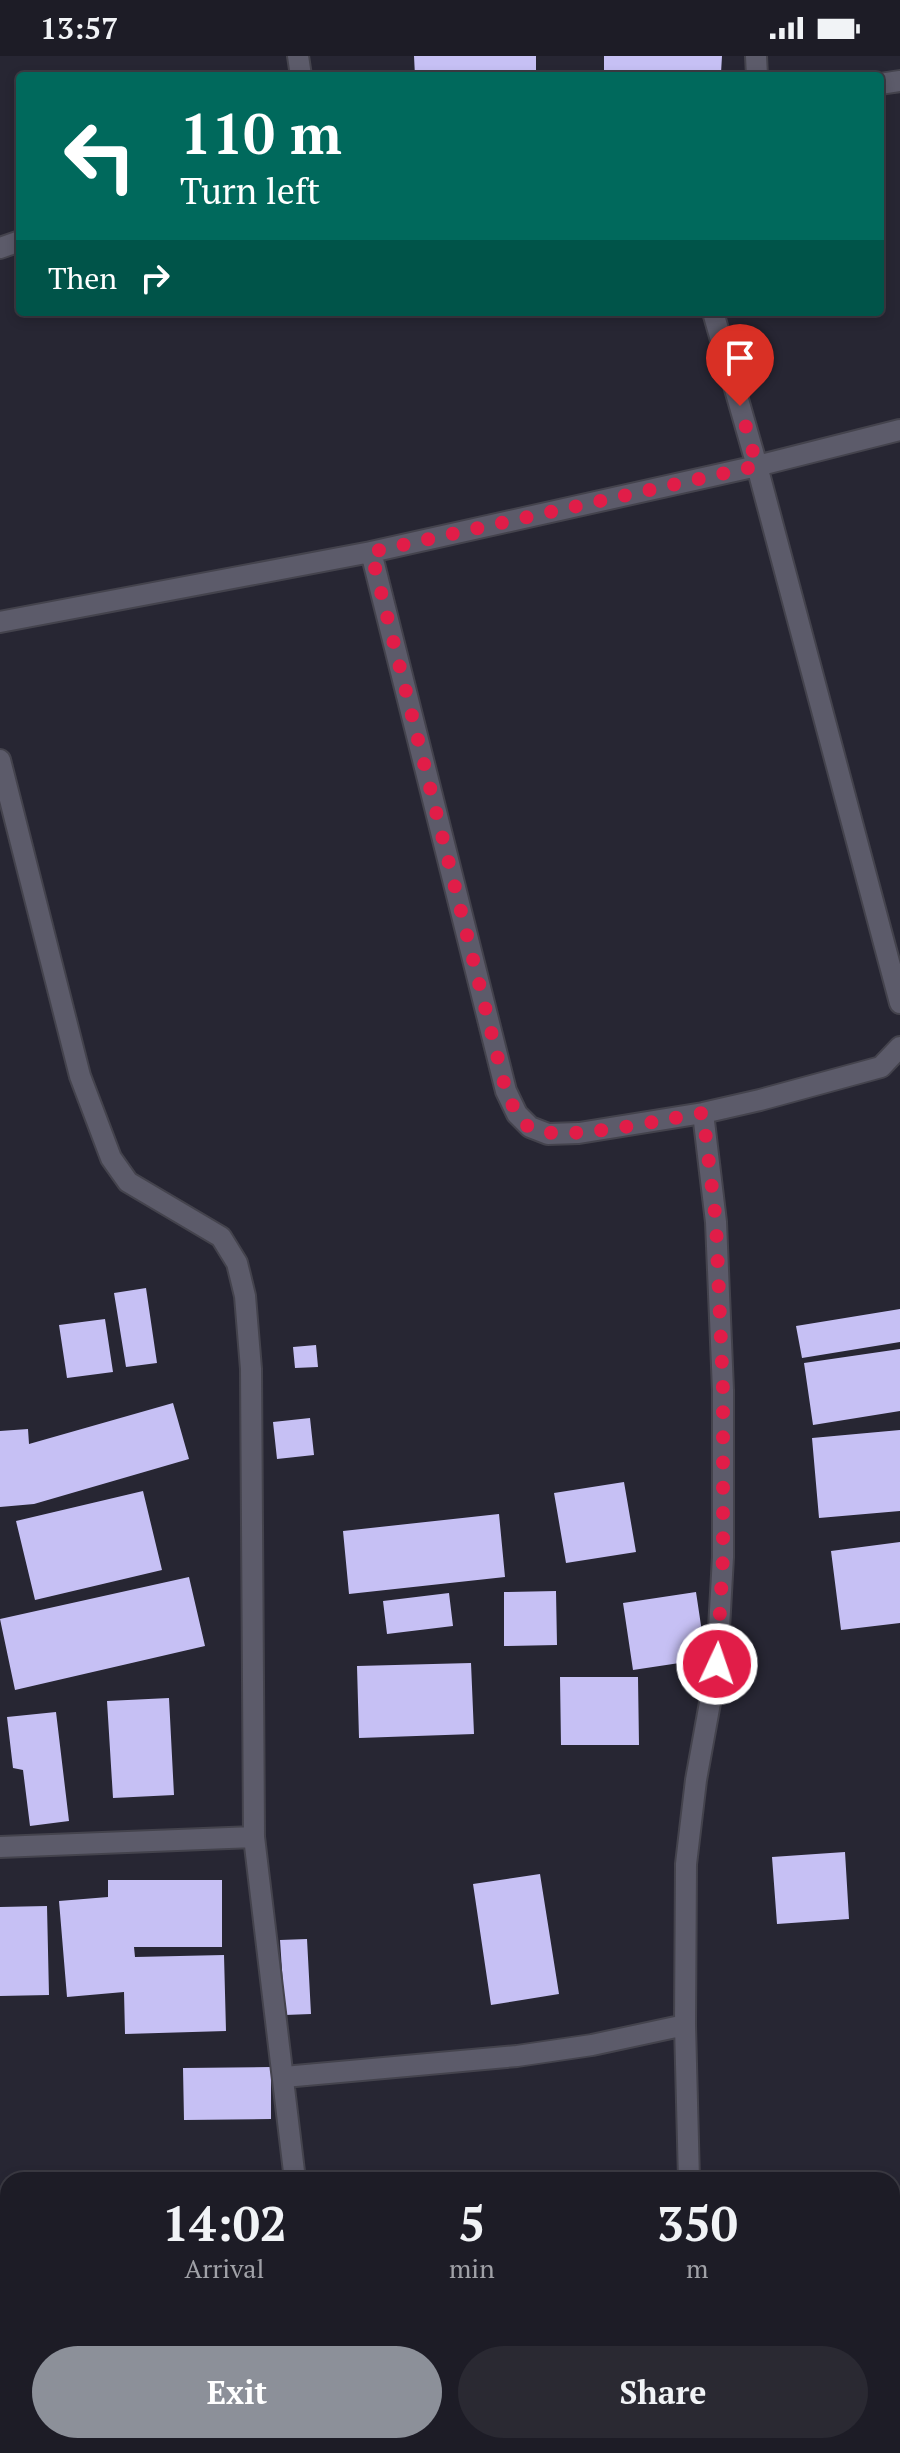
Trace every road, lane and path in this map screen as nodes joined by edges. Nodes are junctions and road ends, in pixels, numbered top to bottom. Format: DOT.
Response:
graph roads {
  1 [pos="714,316"];
  2 [pos="900,430"];
  3 [pos="757,466"];
  4 [pos="371,552"];
  5 [pos="0,622"];
  6 [pos="0,760"];
  7 [pos="900,1003"];
  8 [pos="900,1047"];
  9 [pos="703,1113"];
  10 [pos="254,1837"];
  11 [pos="0,1847"];
  12 [pos="685,2025"];
  13 [pos="284,2077"];
  14 [pos="294,2172"];
  15 [pos="689,2172"];
  1 -- 3 [label="street"];
  2 -- 3 [label="street"];
  3 -- 4 [label="street"];
  3 -- 7 [label="street"];
  4 -- 5 [label="street"];
  4 -- 9 [label="street"];
  6 -- 10 [label="street"];
  8 -- 9 [label="street"];
  9 -- 12 [label="street"];
  10 -- 11 [label="street"];
  10 -- 13 [label="street"];
  12 -- 13 [label="street"];
  12 -- 15 [label="street"];
  13 -- 14 [label="street"];
}
